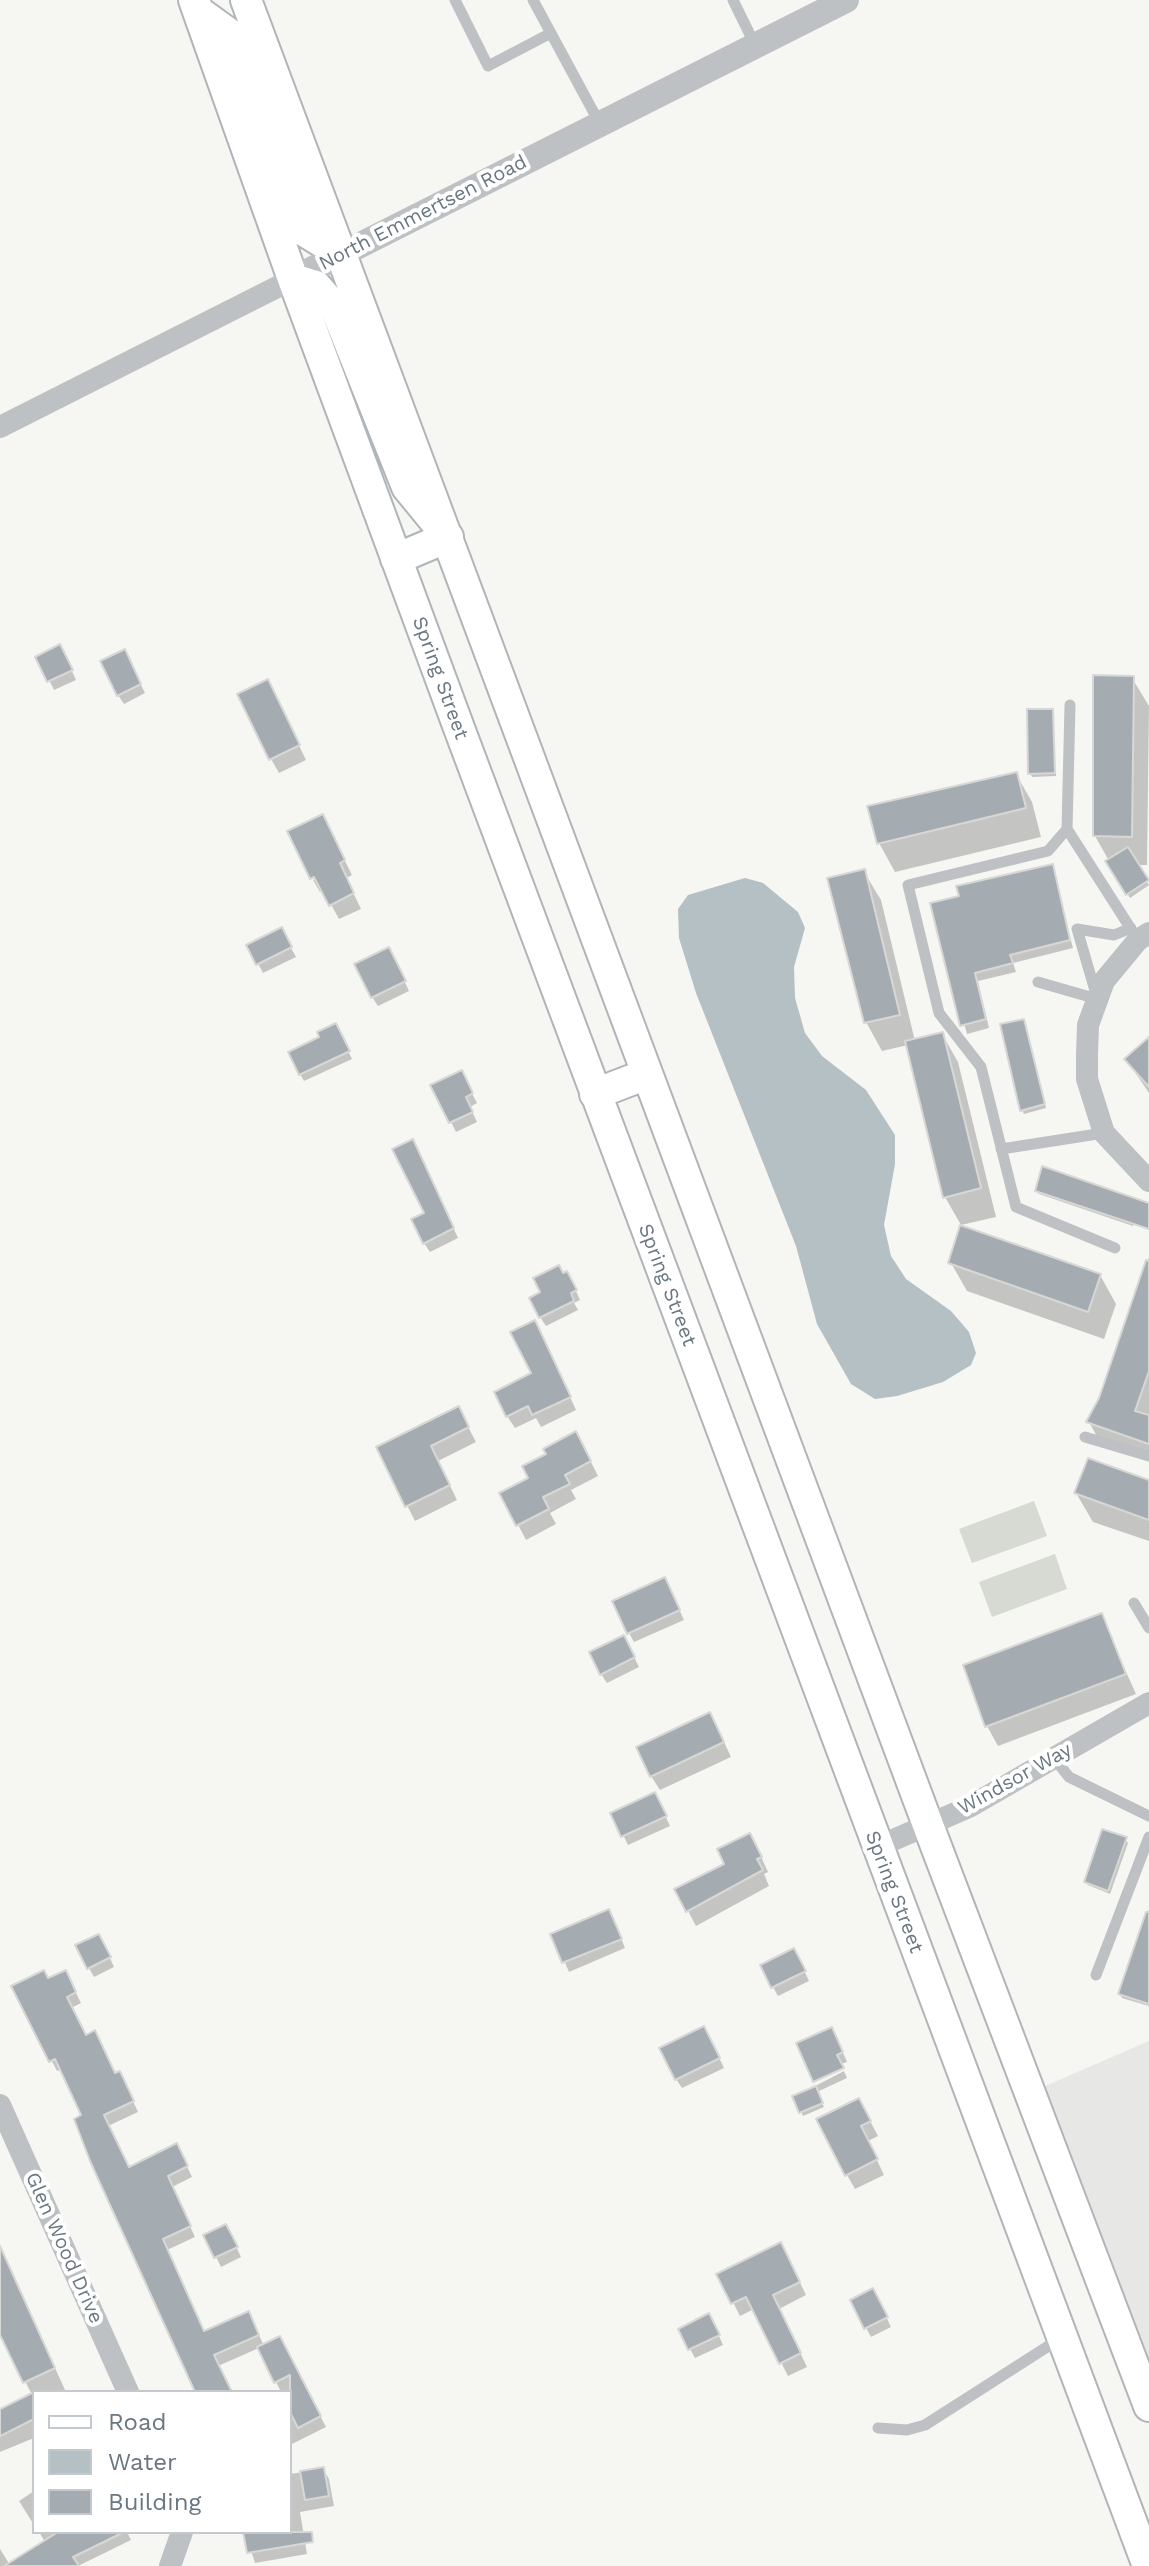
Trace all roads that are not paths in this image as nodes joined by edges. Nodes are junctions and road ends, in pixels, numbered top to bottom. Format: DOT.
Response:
graph roads {
  1 [pos="227,0"];
  2 [pos="246,0"];
  3 [pos="455,0"];
  4 [pos="533,0"];
  5 [pos="733,0"];
  6 [pos="846,0"];
  7 [pos="196,6"];
  8 [pos="551,33"];
  9 [pos="756,46"];
  10 [pos="600,124"];
  11 [pos="342,254"];
  12 [pos="293,279"];
  13 [pos="0,427"];
  14 [pos="448,537"];
  15 [pos="396,559"];
  16 [pos="1070,705"];
  17 [pos="1067,829"];
  18 [pos="1139,934"];
  19 [pos="1038,982"];
  20 [pos="1097,999"];
  21 [pos="647,1074"];
  22 [pos="595,1094"];
  23 [pos="1104,1133"];
  24 [pos="1001,1149"];
  25 [pos="1149,1181"];
  26 [pos="1115,1248"];
  27 [pos="1085,1437"];
  28 [pos="1149,1456"];
  29 [pos="1134,1603"];
  30 [pos="1149,1628"];
  31 [pos="1149,1703"];
  32 [pos="1053,1757"];
  33 [pos="1149,1816"];
  34 [pos="928,1825"];
  35 [pos="1149,1837"];
  36 [pos="877,1847"];
  37 [pos="1096,1975"];
  38 [pos="0,2105"];
  39 [pos="10,2154"];
  40 [pos="1062,2338"];
  41 [pos="127,2390"];
  42 [pos="1149,2406"];
  43 [pos="878,2428"];
  44 [pos="1139,2524"];
  45 [pos="181,2535"];
  46 [pos="170,2566"];
  47 [pos="1148,2566"];
  1 -- 7 [label="main road"];
  2 -- 11 [label="main road"];
  3 -- 8 [label="lane"];
  4 -- 8 [label="lane"];
  5 -- 9 [label="lane"];
  6 -- 9 [label="street, North Emmertsen Road"];
  7 -- 11 [label="main road"];
  7 -- 12 [label="main road, Spring Street"];
  8 -- 10 [label="lane"];
  9 -- 10 [label="street, North Emmertsen Road"];
  10 -- 11 [label="street, North Emmertsen Road"];
  11 -- 12 [label="street, North Emmertsen Road"];
  11 -- 14 [label="main road"];
  12 -- 13 [label="street, North Emmertsen Road"];
  12 -- 14 [label="main road"];
  12 -- 15 [label="main road, Spring Street"];
  14 -- 15 [label="main road"];
  14 -- 21 [label="main road"];
  15 -- 22 [label="main road, Spring Street"];
  16 -- 17 [label="lane"];
  17 -- 18 [label="lane"];
  17 -- 24 [label="lane"];
  18 -- 20 [label="street"];
  18 -- 20 [label="lane"];
  19 -- 20 [label="lane"];
  20 -- 23 [label="street"];
  21 -- 22 [label="main road"];
  21 -- 34 [label="main road"];
  22 -- 36 [label="main road, Spring Street"];
  23 -- 24 [label="lane"];
  23 -- 25 [label="street"];
  24 -- 26 [label="lane"];
  27 -- 28 [label="lane"];
  29 -- 30 [label="lane"];
  31 -- 32 [label="street, Windsor Way"];
  32 -- 33 [label="lane"];
  32 -- 34 [label="street, Windsor Way"];
  34 -- 36 [label="street, Windsor Way"];
  34 -- 42 [label="main road"];
  35 -- 37 [label="lane"];
  36 -- 40 [label="main road, Spring Street"];
  38 -- 39 [label="street, Glen Wood Drive"];
  39 -- 41 [label="street, Glen Wood Drive"];
  40 -- 43 [label="lane"];
  40 -- 44 [label="main road, Spring Street"];
  44 -- 47 [label="main road, Spring Street"];
  45 -- 46 [label="street"];
}
